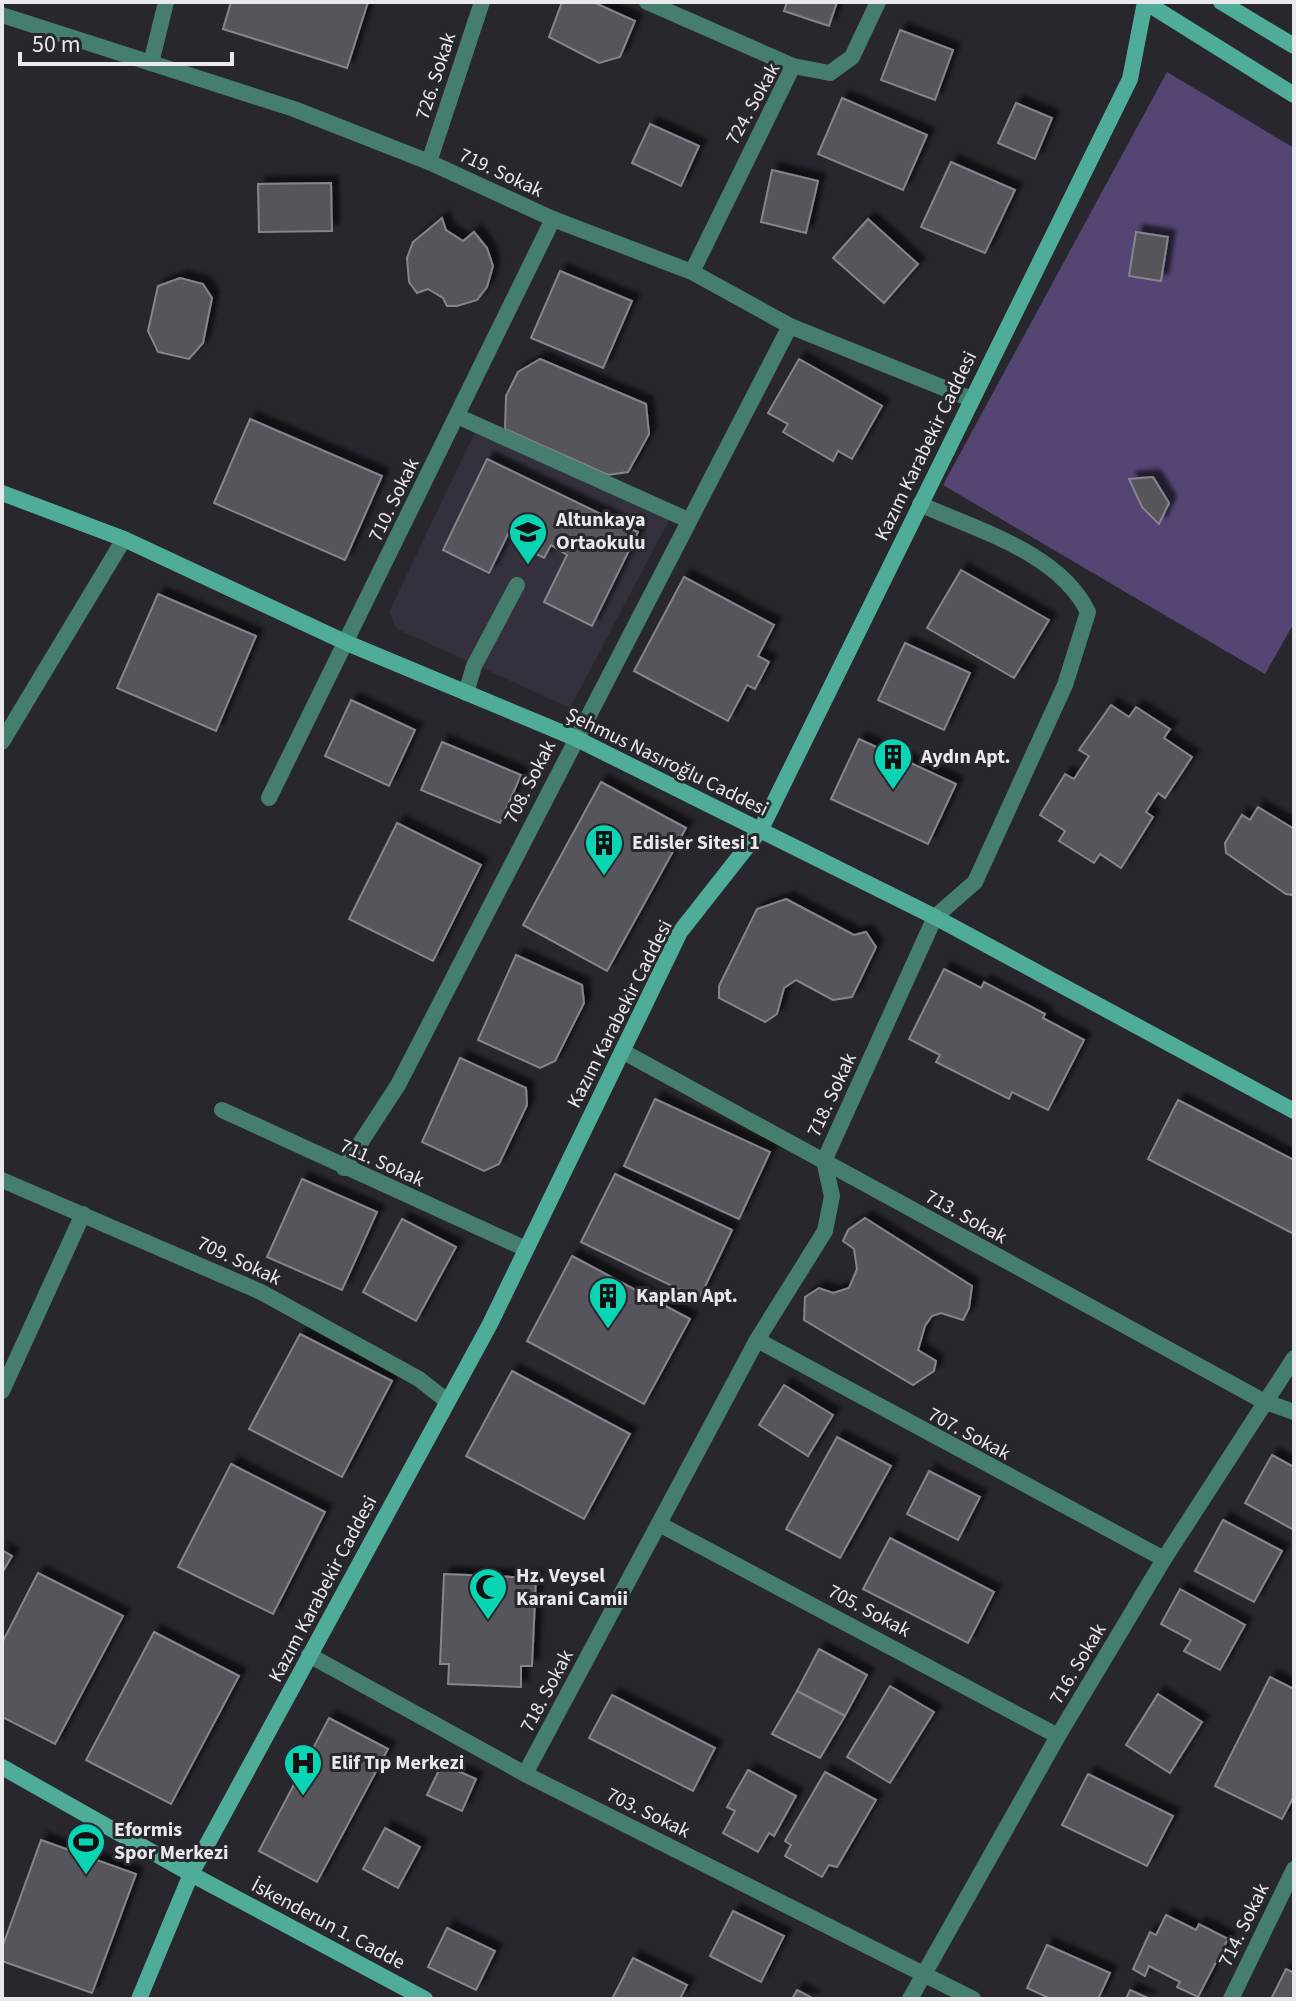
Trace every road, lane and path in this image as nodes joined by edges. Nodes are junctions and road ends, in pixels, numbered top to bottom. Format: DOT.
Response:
graph roads {
  1 [pos="166,2"];
  2 [pos="482,2"];
  3 [pos="647,2"];
  4 [pos="878,2"];
  5 [pos="1145,2"];
  6 [pos="1221,2"];
  7 [pos="2,15"];
  8 [pos="1294,46"];
  9 [pos="151,63"];
  10 [pos="793,66"];
  11 [pos="1294,95"];
  12 [pos="429,162"];
  13 [pos="553,219"];
  14 [pos="692,272"];
  15 [pos="790,326"];
  16 [pos="971,399"];
  17 [pos="457,416"];
  18 [pos="2,493"];
  19 [pos="920,504"];
  20 [pos="688,520"];
  21 [pos="124,539"];
  22 [pos="517,585"];
  23 [pos="347,643"];
  24 [pos="466,693"];
  25 [pos="575,738"];
  26 [pos="2,742"];
  27 [pos="269,798"];
  28 [pos="761,829"];
  29 [pos="935,917"];
  30 [pos="622,1051"];
  31 [pos="222,1110"];
  32 [pos="1294,1111"];
  33 [pos="824,1161"];
  34 [pos="344,1168"];
  35 [pos="2,1180"];
  36 [pos="83,1214"];
  37 [pos="526,1249"];
  38 [pos="757,1340"];
  39 [pos="1294,1358"];
  40 [pos="2,1391"];
  41 [pos="447,1401"];
  42 [pos="1263,1401"];
  43 [pos="1294,1412"];
  44 [pos="659,1524"];
  45 [pos="1164,1559"];
  46 [pos="309,1655"];
  47 [pos="1058,1736"];
  48 [pos="2,1767"];
  49 [pos="525,1774"];
  50 [pos="1294,1869"];
  51 [pos="191,1874"];
  52 [pos="924,1975"];
  53 [pos="139,1999"];
  54 [pos="425,1999"];
  55 [pos="910,1999"];
  56 [pos="973,1999"];
  57 [pos="1231,1999"];
  1 -- 9 [label="street"];
  2 -- 12 [label="street, 726. Sokak"];
  3 -- 10 [label="street"];
  4 -- 10 [label="street, 724. Sokak"];
  5 -- 11 [label="street"];
  5 -- 16 [label="street, Kazım Karabekir Caddesi"];
  6 -- 8 [label="street"];
  7 -- 9 [label="street, 719. Sokak"];
  9 -- 12 [label="street, 719. Sokak"];
  10 -- 14 [label="street, 724. Sokak"];
  12 -- 13 [label="street, 719. Sokak"];
  13 -- 14 [label="street, 719. Sokak"];
  13 -- 17 [label="street, 710. Sokak"];
  14 -- 15 [label="street, 719. Sokak"];
  15 -- 16 [label="street, 719. Sokak"];
  15 -- 20 [label="street, 708. Sokak"];
  16 -- 19 [label="street, Kazım Karabekir Caddesi"];
  17 -- 20 [label="street"];
  17 -- 23 [label="street, 710. Sokak"];
  18 -- 21 [label="street, Şehmus Nasıroğlu Caddesi"];
  19 -- 28 [label="street, Kazım Karabekir Caddesi"];
  19 -- 29 [label="street, 718. Sokak"];
  20 -- 25 [label="street, 708. Sokak"];
  21 -- 23 [label="street, Şehmus Nasıroğlu Caddesi"];
  21 -- 26 [label="street"];
  22 -- 24 [label="street"];
  23 -- 24 [label="street, Şehmus Nasıroğlu Caddesi"];
  23 -- 27 [label="street, 710. Sokak"];
  24 -- 25 [label="street, Şehmus Nasıroğlu Caddesi"];
  25 -- 28 [label="street, Şehmus Nasıroğlu Caddesi"];
  25 -- 34 [label="street, 708. Sokak"];
  28 -- 29 [label="street, Şehmus Nasıroğlu Caddesi"];
  28 -- 30 [label="street, Kazım Karabekir Caddesi"];
  29 -- 32 [label="street, Şehmus Nasıroğlu Caddesi"];
  29 -- 33 [label="street, 718. Sokak"];
  30 -- 33 [label="street, 713. Sokak"];
  30 -- 37 [label="street, Kazım Karabekir Caddesi"];
  31 -- 34 [label="street, 711. Sokak"];
  33 -- 38 [label="street, 718. Sokak"];
  33 -- 42 [label="street, 713. Sokak"];
  34 -- 37 [label="street, 711. Sokak"];
  35 -- 36 [label="street, 709. Sokak"];
  36 -- 40 [label="street"];
  36 -- 41 [label="street, 709. Sokak"];
  37 -- 41 [label="street, Kazım Karabekir Caddesi"];
  38 -- 44 [label="street, 718. Sokak"];
  38 -- 45 [label="street, 707. Sokak"];
  39 -- 42 [label="street, 716. Sokak"];
  41 -- 46 [label="street, Kazım Karabekir Caddesi"];
  42 -- 43 [label="street, 713. Sokak"];
  42 -- 45 [label="street, 716. Sokak"];
  44 -- 47 [label="street, 705. Sokak"];
  44 -- 49 [label="street, 718. Sokak"];
  45 -- 47 [label="street, 716. Sokak"];
  46 -- 49 [label="street, 703. Sokak"];
  46 -- 51 [label="street, Kazım Karabekir Caddesi"];
  47 -- 52 [label="street, 716. Sokak"];
  48 -- 51 [label="street, İskenderun 1. Cadde"];
  49 -- 52 [label="street, 703. Sokak"];
  50 -- 57 [label="street, 714. Sokak"];
  51 -- 53 [label="street, Kazım Karabekir Caddesi"];
  51 -- 54 [label="street, İskenderun 1. Cadde"];
  52 -- 55 [label="street, 716. Sokak"];
  52 -- 56 [label="street, 703. Sokak"];
}
